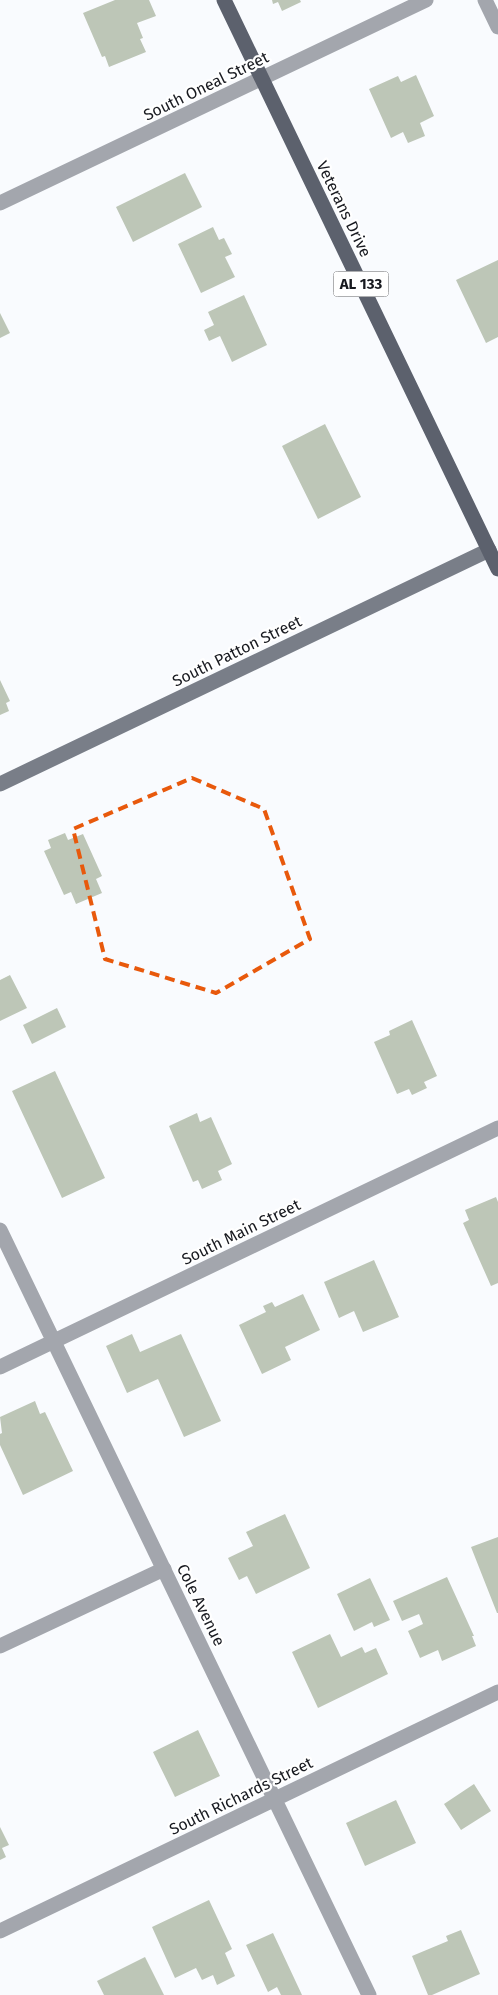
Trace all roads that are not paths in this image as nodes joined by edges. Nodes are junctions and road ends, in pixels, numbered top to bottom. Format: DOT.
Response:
graph roads {
  1 [pos="224,0"];
  2 [pos="426,0"];
  3 [pos="485,0"];
  4 [pos="498,27"];
  5 [pos="262,78"];
  6 [pos="0,203"];
  7 [pos="493,548"];
  8 [pos="498,569"];
  9 [pos="0,784"];
  10 [pos="498,1128"];
  11 [pos="0,1230"];
  12 [pos="54,1341"];
  13 [pos="0,1367"];
  14 [pos="164,1569"];
  15 [pos="0,1646"];
  16 [pos="498,1692"];
  17 [pos="274,1799"];
  18 [pos="0,1931"];
  19 [pos="369,1995"];
  1 -- 5 [label="main road, Veterans Drive / AL 133"];
  2 -- 5 [label="street, South Oneal Street"];
  3 -- 4 [label="street"];
  5 -- 6 [label="street, South Oneal Street"];
  5 -- 7 [label="main road, Veterans Drive / AL 133"];
  7 -- 8 [label="main road, Veterans Drive / AL 133"];
  7 -- 9 [label="street, South Patton Street"];
  10 -- 12 [label="street, South Main Street"];
  11 -- 12 [label="street, Cole Avenue"];
  12 -- 13 [label="street, South Main Street"];
  12 -- 14 [label="street, Cole Avenue"];
  14 -- 15 [label="street"];
  14 -- 17 [label="street, Cole Avenue"];
  16 -- 17 [label="street, South Richards Street"];
  17 -- 18 [label="street, South Richards Street"];
  17 -- 19 [label="street, Cole Avenue"];
}
